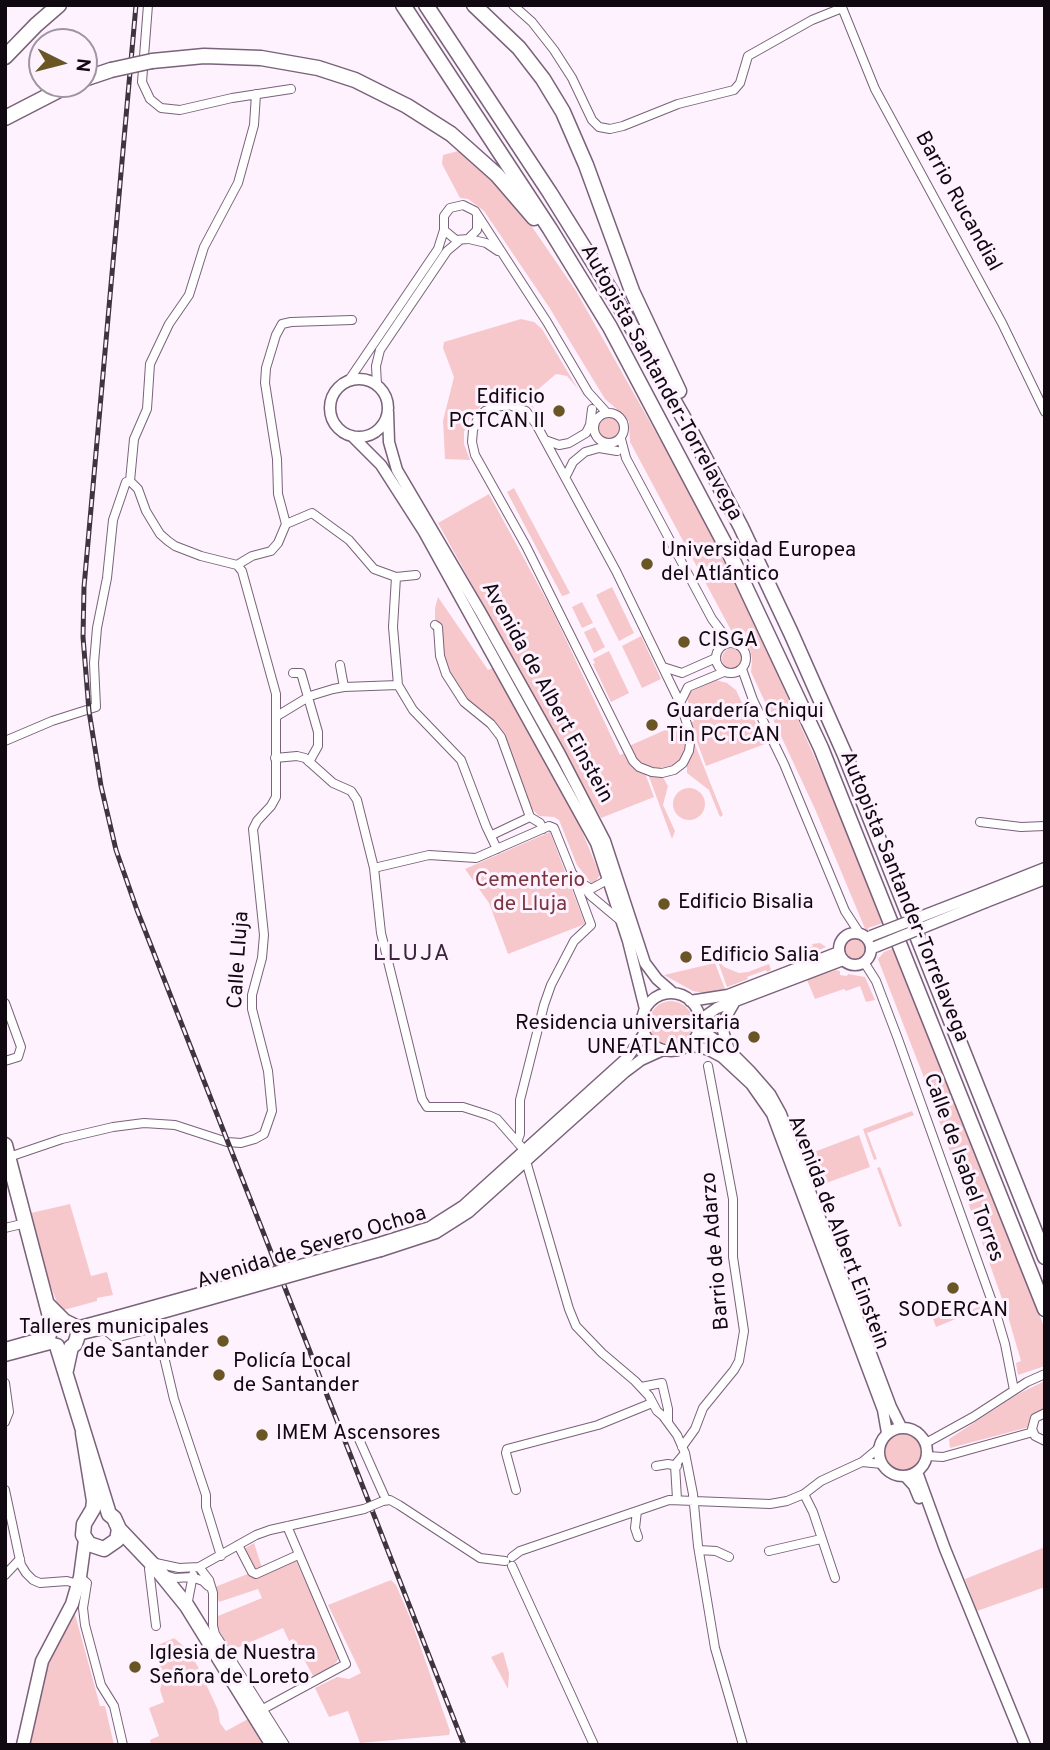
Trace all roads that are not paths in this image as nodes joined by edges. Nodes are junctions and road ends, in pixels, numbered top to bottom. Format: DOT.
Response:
graph roads {
  1 [pos="54,5"];
  2 [pos="59,5"];
  3 [pos="148,5"];
  4 [pos="403,5"];
  5 [pos="426,5"];
  6 [pos="474,5"];
  7 [pos="513,5"];
  8 [pos="841,7"];
  9 [pos="5,47"];
  10 [pos="5,57"];
  11 [pos="98,74"];
  12 [pos="291,89"];
  13 [pos="256,94"];
  14 [pos="44,98"];
  15 [pos="5,118"];
  16 [pos="477,215"];
  17 [pos="444,230"];
  18 [pos="464,240"];
  19 [pos="505,258"];
  20 [pos="352,320"];
  21 [pos="349,380"];
  22 [pos="377,385"];
  23 [pos="588,392"];
  24 [pos="592,409"];
  25 [pos="388,412"];
  26 [pos="1045,412"];
  27 [pos="607,413"];
  28 [pos="597,418"];
  29 [pos="352,436"];
  30 [pos="621,439"];
  31 [pos="545,440"];
  32 [pos="608,444"];
  33 [pos="617,451"];
  34 [pos="679,455"];
  35 [pos="626,458"];
  36 [pos="566,476"];
  37 [pos="130,481"];
  38 [pos="286,524"];
  39 [pos="237,565"];
  40 [pos="416,575"];
  41 [pos="396,577"];
  42 [pos="712,619"];
  43 [pos="435,625"];
  44 [pos="730,643"];
  45 [pos="719,649"];
  46 [pos="716,658"];
  47 [pos="340,665"];
  48 [pos="663,667"];
  49 [pos="742,669"];
  50 [pos="723,672"];
  51 [pos="293,673"];
  52 [pos="398,685"];
  53 [pos="815,685"];
  54 [pos="344,687"];
  55 [pos="307,698"];
  56 [pos="680,703"];
  57 [pos="277,716"];
  58 [pos="5,741"];
  59 [pos="275,758"];
  60 [pos="309,762"];
  61 [pos="530,817"];
  62 [pos="980,822"];
  63 [pos="1045,826"];
  64 [pos="543,829"];
  65 [pos="492,835"];
  66 [pos="497,849"];
  67 [pos="374,868"];
  68 [pos="1045,868"];
  69 [pos="572,873"];
  70 [pos="609,879"];
  71 [pos="1045,879"];
  72 [pos="581,882"];
  73 [pos="984,898"];
  74 [pos="622,922"];
  75 [pos="869,941"];
  76 [pos="841,956"];
  77 [pos="864,962"];
  78 [pos="671,992"];
  79 [pos="736,1000"];
  80 [pos="690,1001"];
  81 [pos="5,1003"];
  82 [pos="645,1009"];
  83 [pos="700,1023"];
  84 [pos="645,1034"];
  85 [pos="689,1045"];
  86 [pos="663,1050"];
  87 [pos="729,1050"];
  88 [pos="5,1061"];
  89 [pos="708,1066"];
  90 [pos="517,1142"];
  91 [pos="7,1151"];
  92 [pos="526,1156"];
  93 [pos="26,1223"];
  94 [pos="5,1228"];
  95 [pos="1045,1257"];
  96 [pos="1045,1309"];
  97 [pos="118,1320"];
  98 [pos="104,1329"];
  99 [pos="63,1335"];
  100 [pos="5,1348"];
  101 [pos="5,1356"];
  102 [pos="1042,1375"];
  103 [pos="5,1383"];
  104 [pos="641,1387"];
  105 [pos="1014,1390"];
  106 [pos="652,1403"];
  107 [pos="1045,1413"];
  108 [pos="5,1422"];
  109 [pos="668,1422"];
  110 [pos="901,1427"];
  111 [pos="1033,1432"];
  112 [pos="83,1433"];
  113 [pos="887,1433"];
  114 [pos="358,1437"];
  115 [pos="1045,1441"];
  116 [pos="926,1443"];
  117 [pos="880,1447"];
  118 [pos="684,1450"];
  119 [pos="927,1456"];
  120 [pos="862,1462"];
  121 [pos="883,1464"];
  122 [pos="675,1465"];
  123 [pos="656,1466"];
  124 [pos="687,1468"];
  125 [pos="918,1472"];
  126 [pos="905,1476"];
  127 [pos="5,1490"];
  128 [pos="516,1490"];
  129 [pos="804,1494"];
  130 [pos="677,1499"];
  131 [pos="384,1500"];
  132 [pos="694,1502"];
  133 [pos="637,1511"];
  134 [pos="109,1514"];
  135 [pos="86,1520"];
  136 [pos="287,1526"];
  137 [pos="119,1529"];
  138 [pos="638,1537"];
  139 [pos="821,1539"];
  140 [pos="85,1540"];
  141 [pos="238,1545"];
  142 [pos="104,1548"];
  143 [pos="699,1550"];
  144 [pos="769,1551"];
  145 [pos="298,1555"];
  146 [pos="221,1556"];
  147 [pos="729,1557"];
  148 [pos="20,1559"];
  149 [pos="510,1561"];
  150 [pos="152,1563"];
  151 [pos="199,1567"];
  152 [pos="5,1575"];
  153 [pos="192,1577"];
  154 [pos="80,1578"];
  155 [pos="835,1578"];
  156 [pos="213,1593"];
  157 [pos="187,1606"];
  158 [pos="156,1626"];
  159 [pos="263,1709"];
  160 [pos="23,1745"];
  161 [pos="123,1745"];
  162 [pos="273,1745"];
  163 [pos="285,1745"];
  164 [pos="594,1745"];
  165 [pos="743,1745"];
  166 [pos="1016,1745"];
  167 [pos="1025,1745"];
  1 -- 9 [label="highway"];
  2 -- 10 [label="highway"];
  3 -- 13 [label="street"];
  4 -- 34 [label="highway, Autopista Santander-Torrelavega"];
  5 -- 53 [label="highway, Autopista Santander-Torrelavega"];
  6 -- 53 [label="highway"];
  7 -- 8 [label="street, Barrio Rucandial"];
  8 -- 26 [label="street, Barrio Rucandial"];
  11 -- 34 [label="highway, bridge"];
  12 -- 13 [label="street"];
  13 -- 37 [label="street"];
  14 -- 15 [label="highway"];
  16 -- 17 [label="street"];
  16 -- 18 [label="street"];
  16 -- 19 [label="street"];
  17 -- 18 [label="street"];
  17 -- 21 [label="street"];
  18 -- 19 [label="street"];
  18 -- 22 [label="street"];
  19 -- 23 [label="street"];
  20 -- 38 [label="street"];
  21 -- 22 [label="main road"];
  21 -- 29 [label="main road"];
  22 -- 25 [label="main road"];
  23 -- 24 [label="street"];
  23 -- 27 [label="street"];
  24 -- 28 [label="street"];
  24 -- 31 [label="street"];
  25 -- 29 [label="main road"];
  25 -- 78 [label="main road, Avenida de Albert Einstein"];
  27 -- 28 [label="street"];
  27 -- 30 [label="street"];
  28 -- 32 [label="street"];
  29 -- 70 [label="main road, Avenida de Albert Einstein"];
  30 -- 32 [label="street"];
  30 -- 35 [label="street"];
  31 -- 36 [label="street"];
  31 -- 56 [label="street"];
  32 -- 33 [label="street"];
  33 -- 35 [label="street"];
  33 -- 36 [label="street"];
  34 -- 96 [label="highway, Autopista Santander-Torrelavega"];
  35 -- 42 [label="street"];
  36 -- 48 [label="street"];
  37 -- 39 [label="street"];
  37 -- 58 [label="street"];
  38 -- 39 [label="street"];
  38 -- 41 [label="street"];
  39 -- 57 [label="street, Calle Lluja"];
  40 -- 41 [label="street"];
  41 -- 52 [label="street"];
  42 -- 44 [label="street"];
  42 -- 45 [label="street"];
  43 -- 61 [label="street"];
  44 -- 45 [label="street"];
  44 -- 49 [label="street"];
  45 -- 46 [label="street"];
  46 -- 48 [label="street"];
  46 -- 50 [label="street"];
  47 -- 54 [label="street"];
  48 -- 56 [label="street"];
  49 -- 50 [label="street"];
  49 -- 75 [label="street"];
  50 -- 56 [label="street"];
  51 -- 55 [label="street"];
  52 -- 54 [label="street"];
  52 -- 65 [label="street"];
  53 -- 95 [label="highway, Autopista Santander-Torrelavega"];
  54 -- 55 [label="street"];
  55 -- 57 [label="street"];
  55 -- 60 [label="street"];
  57 -- 59 [label="street, Calle Lluja"];
  59 -- 60 [label="street"];
  59 -- 91 [label="street, Calle Lluja"];
  60 -- 67 [label="street"];
  61 -- 64 [label="street"];
  61 -- 65 [label="street"];
  62 -- 63 [label="street"];
  64 -- 66 [label="street"];
  64 -- 69 [label="street"];
  65 -- 66 [label="street"];
  66 -- 67 [label="street"];
  67 -- 90 [label="street"];
  68 -- 73 [label="main road"];
  69 -- 72 [label="street"];
  69 -- 90 [label="street"];
  70 -- 72 [label="street"];
  70 -- 74 [label="main road, Avenida de Albert Einstein"];
  71 -- 73 [label="main road"];
  72 -- 74 [label="street"];
  73 -- 75 [label="main road, bridge"];
  74 -- 82 [label="main road, Avenida de Albert Einstein"];
  75 -- 76 [label="main road"];
  75 -- 77 [label="main road"];
  76 -- 77 [label="main road"];
  76 -- 79 [label="main road"];
  76 -- 80 [label="main road"];
  77 -- 105 [label="street, Calle de Isabel Torres"];
  78 -- 80 [label="main road"];
  78 -- 82 [label="main road"];
  79 -- 83 [label="main road"];
  79 -- 87 [label="main road"];
  80 -- 83 [label="main road"];
  81 -- 88 [label="street"];
  82 -- 84 [label="main road"];
  83 -- 85 [label="main road"];
  83 -- 87 [label="main road, Avenida de Albert Einstein"];
  84 -- 86 [label="main road"];
  84 -- 92 [label="main road, Avenida de Severo Ochoa"];
  85 -- 86 [label="main road"];
  85 -- 113 [label="main road, Avenida de Albert Einstein"];
  86 -- 92 [label="main road, Avenida de Severo Ochoa"];
  87 -- 110 [label="main road, Avenida de Albert Einstein"];
  89 -- 118 [label="street, Barrio de Adarzo"];
  90 -- 92 [label="street"];
  91 -- 93 [label="highway"];
  92 -- 97 [label="main road, Avenida de Severo Ochoa, bridge"];
  92 -- 104 [label="street"];
  93 -- 94 [label="street"];
  93 -- 99 [label="highway"];
  97 -- 98 [label="main road, Avenida de Severo Ochoa"];
  97 -- 99 [label="main road, Avenida de Severo Ochoa"];
  98 -- 99 [label="main road, Avenida de Severo Ochoa"];
  98 -- 146 [label="street"];
  99 -- 100 [label="main road, Avenida de Severo Ochoa"];
  99 -- 101 [label="main road, Avenida de Severo Ochoa"];
  99 -- 112 [label="highway"];
  102 -- 105 [label="street"];
  103 -- 108 [label="street"];
  104 -- 106 [label="street"];
  104 -- 109 [label="street"];
  105 -- 116 [label="street"];
  106 -- 109 [label="street"];
  106 -- 128 [label="street"];
  107 -- 111 [label="street"];
  109 -- 118 [label="street"];
  110 -- 113 [label="main road"];
  110 -- 116 [label="main road"];
  111 -- 115 [label="street"];
  111 -- 119 [label="street"];
  112 -- 134 [label="highway"];
  112 -- 135 [label="highway"];
  113 -- 117 [label="main road"];
  114 -- 131 [label="street"];
  116 -- 119 [label="main road"];
  117 -- 120 [label="street"];
  117 -- 121 [label="main road"];
  118 -- 122 [label="street, Barrio de Adarzo"];
  118 -- 124 [label="street"];
  119 -- 125 [label="main road"];
  120 -- 121 [label="street"];
  120 -- 129 [label="street"];
  121 -- 126 [label="main road"];
  122 -- 123 [label="street"];
  122 -- 124 [label="street"];
  122 -- 130 [label="street"];
  124 -- 132 [label="street"];
  125 -- 126 [label="main road"];
  125 -- 167 [label="main road"];
  126 -- 166 [label="main road"];
  127 -- 148 [label="street"];
  129 -- 132 [label="street"];
  129 -- 139 [label="street"];
  130 -- 132 [label="street"];
  130 -- 133 [label="street"];
  131 -- 136 [label="street, bridge"];
  131 -- 149 [label="street"];
  132 -- 143 [label="street"];
  133 -- 138 [label="street"];
  133 -- 149 [label="street"];
  134 -- 135 [label="highway"];
  134 -- 137 [label="highway"];
  135 -- 140 [label="highway"];
  136 -- 141 [label="street"];
  136 -- 145 [label="street"];
  137 -- 142 [label="highway"];
  137 -- 150 [label="highway"];
  139 -- 144 [label="street"];
  139 -- 155 [label="street"];
  140 -- 142 [label="highway"];
  140 -- 154 [label="main road"];
  141 -- 145 [label="street"];
  141 -- 146 [label="street"];
  142 -- 150 [label="highway"];
  142 -- 154 [label="main road"];
  143 -- 147 [label="street"];
  143 -- 165 [label="street"];
  145 -- 159 [label="street"];
  146 -- 151 [label="street"];
  148 -- 152 [label="street"];
  148 -- 154 [label="street"];
  149 -- 164 [label="street"];
  150 -- 151 [label="street"];
  150 -- 153 [label="street"];
  150 -- 157 [label="highway"];
  150 -- 158 [label="street"];
  151 -- 153 [label="street"];
  151 -- 156 [label="street"];
  153 -- 156 [label="street"];
  153 -- 157 [label="street"];
  154 -- 160 [label="main road"];
  154 -- 161 [label="street"];
  156 -- 159 [label="street"];
  157 -- 162 [label="highway"];
  159 -- 163 [label="street"];
}
